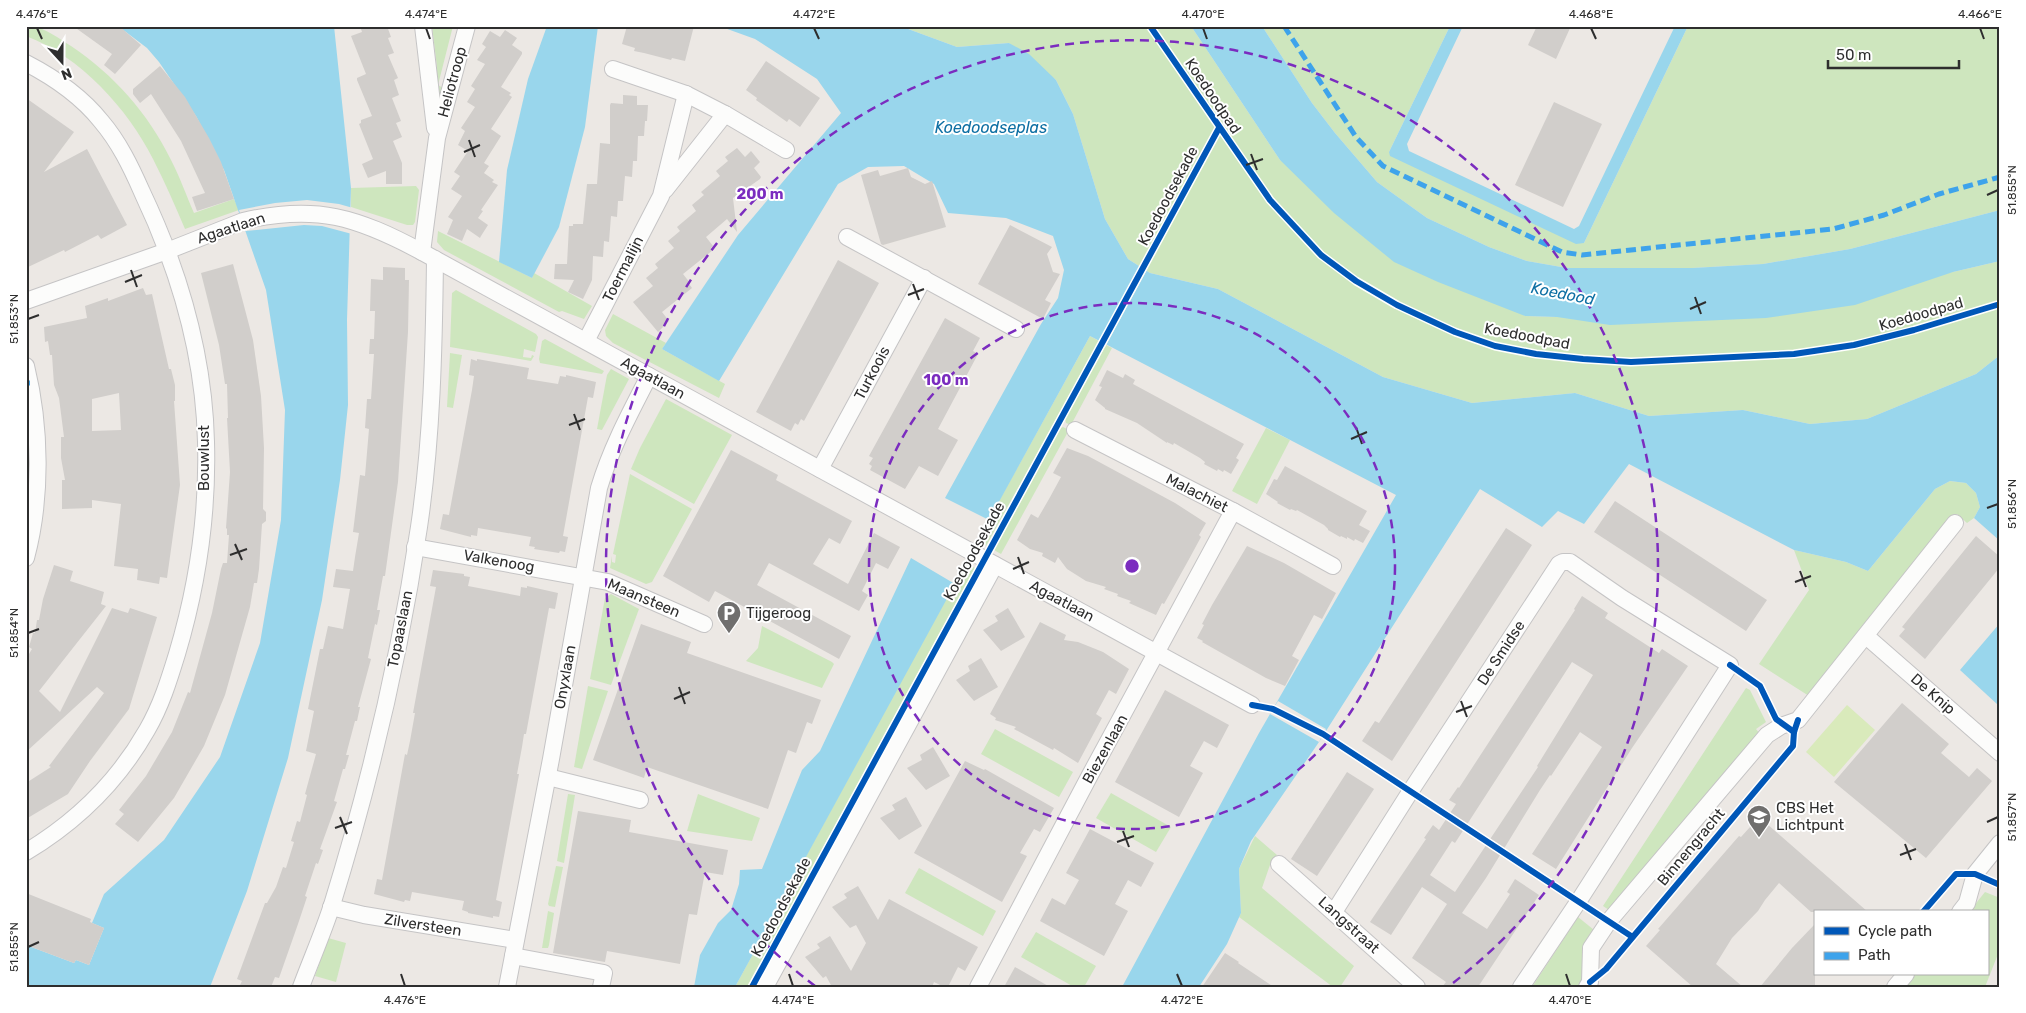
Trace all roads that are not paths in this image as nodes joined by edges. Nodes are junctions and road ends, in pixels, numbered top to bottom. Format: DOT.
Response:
graph roads {
  1 [pos="423,26"];
  2 [pos="467,26"];
  3 [pos="26,63"];
  4 [pos="613,69"];
  5 [pos="686,94"];
  6 [pos="725,114"];
  7 [pos="437,138"];
  8 [pos="786,150"];
  9 [pos="661,196"];
  10 [pos="847,237"];
  11 [pos="167,251"];
  12 [pos="429,256"];
  13 [pos="924,278"];
  14 [pos="26,301"];
  15 [pos="1016,329"];
  16 [pos="586,342"];
  17 [pos="26,366"];
  18 [pos="649,376"];
  19 [pos="28,383"];
  20 [pos="1075,430"];
  21 [pos="820,469"];
  22 [pos="1233,511"];
  23 [pos="1955,523"];
  24 [pos="415,547"];
  25 [pos="27,554"];
  26 [pos="995,565"];
  27 [pos="1333,566"];
  28 [pos="583,577"];
  29 [pos="704,624"];
  30 [pos="1866,636"];
  31 [pos="1158,652"];
  32 [pos="1252,705"];
  33 [pos="2000,753"];
  34 [pos="548,777"];
  35 [pos="640,800"];
  36 [pos="2000,843"];
  37 [pos="26,852"];
  38 [pos="1279,864"];
  39 [pos="331,907"];
  40 [pos="1962,910"];
  41 [pos="1334,912"];
  42 [pos="514,948"];
  43 [pos="1904,976"];
  44 [pos="301,987"];
  45 [pos="507,987"];
  46 [pos="601,987"];
  47 [pos="765,987"];
  48 [pos="978,987"];
  49 [pos="1417,987"];
  50 [pos="1520,987"];
  51 [pos="1587,987"];
  52 [pos="1895,987"];
  1 -- 7 [label="street, Heliotroop"];
  2 -- 7 [label="street, Heliotroop"];
  3 -- 11 [label="street, Bouwlust"];
  4 -- 5 [label="street"];
  5 -- 6 [label="street"];
  5 -- 9 [label="street, Toermalijn"];
  6 -- 8 [label="street"];
  6 -- 9 [label="street, Toermalijn"];
  7 -- 12 [label="street, Heliotroop"];
  9 -- 16 [label="street, Toermalijn"];
  10 -- 13 [label="street"];
  11 -- 12 [label="street, Agaatlaan"];
  11 -- 14 [label="street, Agaatlaan"];
  11 -- 37 [label="street, Bouwlust"];
  12 -- 16 [label="street, Agaatlaan"];
  12 -- 24 [label="street, Topaaslaan"];
  13 -- 15 [label="street"];
  13 -- 21 [label="street, Turkoois"];
  16 -- 18 [label="street, Agaatlaan"];
  17 -- 19 [label="street"];
  18 -- 21 [label="street, Agaatlaan"];
  18 -- 28 [label="street, Onyxlaan"];
  19 -- 25 [label="street"];
  20 -- 22 [label="street, Malachiet"];
  21 -- 26 [label="street, Agaatlaan"];
  22 -- 27 [label="street, Malachiet"];
  22 -- 31 [label="street, Biezenlaan"];
  23 -- 30 [label="street, Binnengracht"];
  24 -- 28 [label="street, Valkenoog"];
  24 -- 39 [label="street, Topaaslaan"];
  26 -- 31 [label="street, Agaatlaan"];
  26 -- 47 [label="street, Koedoodsekade"];
  28 -- 29 [label="street, Maansteen"];
  28 -- 34 [label="street, Onyxlaan"];
  30 -- 33 [label="street, De Knip"];
  30 -- 51 [label="street, Binnengracht"];
  31 -- 32 [label="street, Agaatlaan"];
  31 -- 48 [label="street, Biezenlaan"];
  34 -- 35 [label="street"];
  34 -- 42 [label="street, Onyxlaan"];
  36 -- 40 [label="street"];
  38 -- 41 [label="street, Langstraat"];
  39 -- 42 [label="street, Zilversteen"];
  39 -- 44 [label="street, Topaaslaan"];
  41 -- 49 [label="street, Langstraat"];
  41 -- 50 [label="street, De Smidse"];
  42 -- 45 [label="street, Onyxlaan"];
  42 -- 46 [label="street, Zilversteen"];
  43 -- 52 [label="street"];
}
